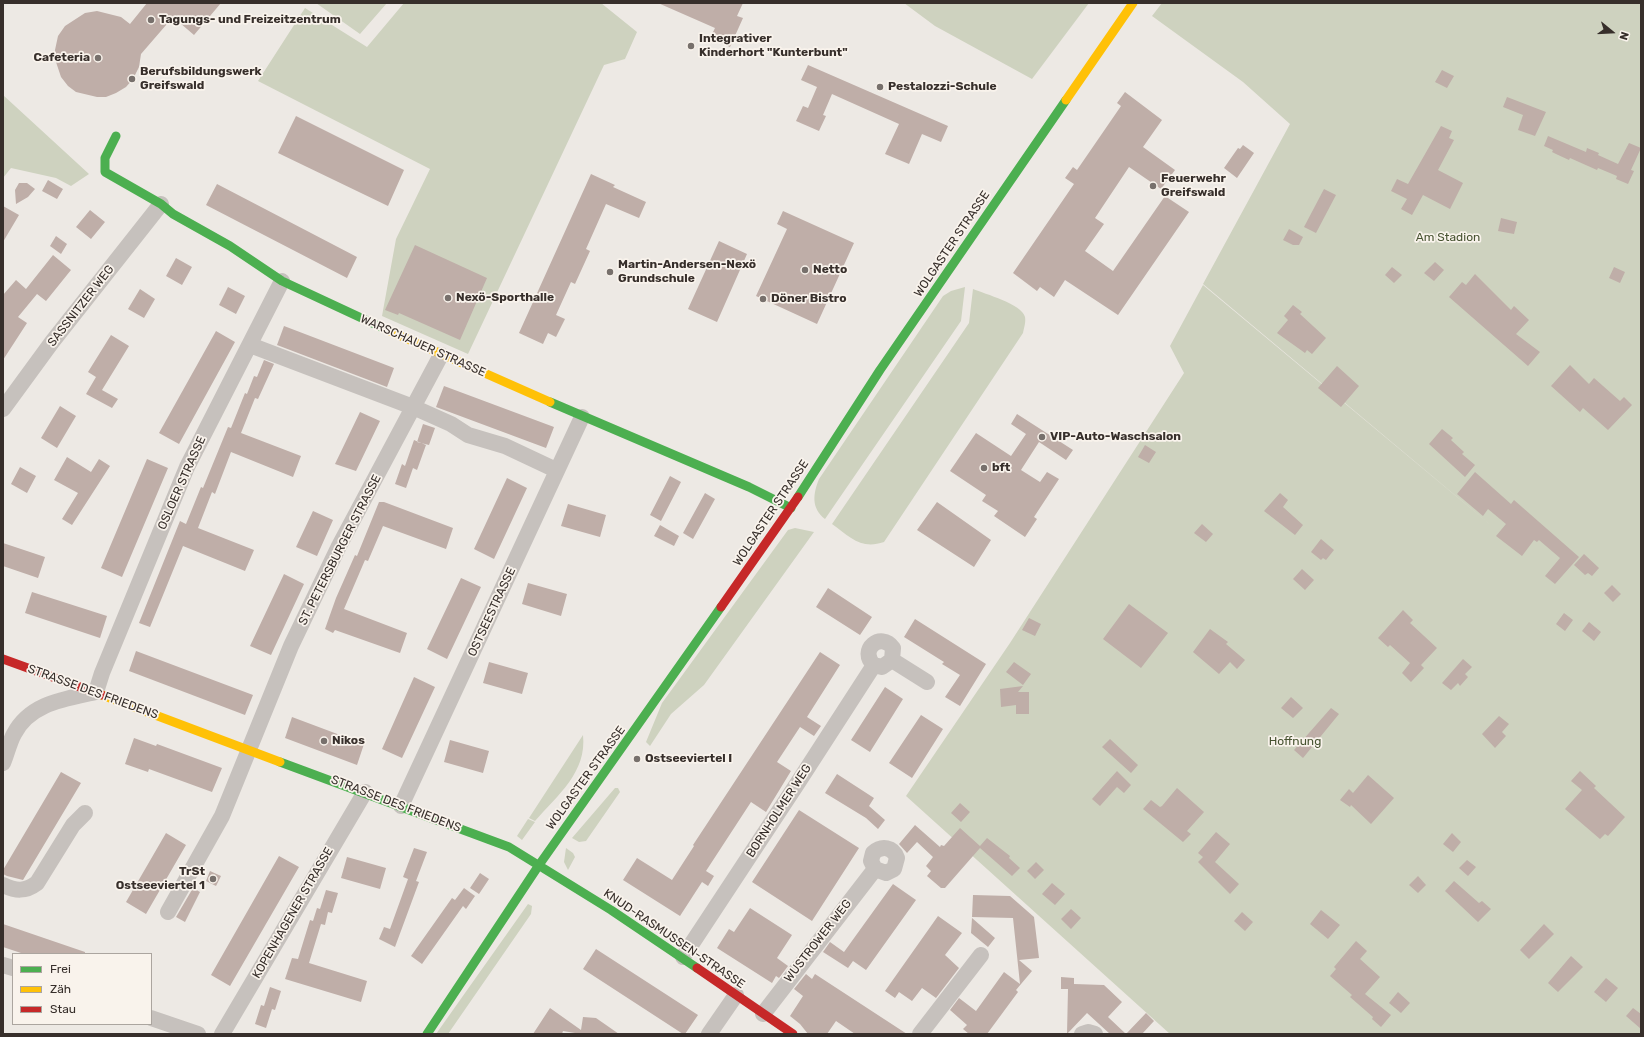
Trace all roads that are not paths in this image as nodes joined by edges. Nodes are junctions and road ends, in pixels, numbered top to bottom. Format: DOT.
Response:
graph roads {
  1 [pos="1133,3"];
  2 [pos="116,136"];
  3 [pos="161,204"];
  4 [pos="282,281"];
  5 [pos="250,345"];
  6 [pos="441,355"];
  7 [pos="413,407"];
  8 [pos="3,409"];
  9 [pos="582,417"];
  10 [pos="556,470"];
  11 [pos="790,508"];
  12 [pos="3,659"];
  13 [pos="892,660"];
  14 [pos="874,665"];
  15 [pos="927,682"];
  16 [pos="96,692"];
  17 [pos="250,750"];
  18 [pos="3,763"];
  19 [pos="365,792"];
  20 [pos="401,806"];
  21 [pos="85,813"];
  22 [pos="539,865"];
  23 [pos="875,869"];
  24 [pos="3,885"];
  25 [pos="168,912"];
  26 [pos="981,955"];
  27 [pos="683,957"];
  28 [pos="736,995"];
  29 [pos="763,1014"];
  30 [pos="152,1018"];
  31 [pos="198,1034"];
  32 [pos="222,1034"];
  33 [pos="427,1034"];
  34 [pos="709,1034"];
  35 [pos="793,1034"];
  36 [pos="920,1034"];
  37 [pos="1082,1034"];
  38 [pos="1095,1034"];
  1 -- 11 [label="street, WOLGASTER STRASSE"];
  2 -- 3 [label="street, WARSCHAUER STRASSE"];
  3 -- 4 [label="street, WARSCHAUER STRASSE"];
  3 -- 8 [label="street, SASSNITZER WEG"];
  4 -- 5 [label="street, OSLOER STRASSE"];
  4 -- 6 [label="street, WARSCHAUER STRASSE"];
  5 -- 7 [label="street"];
  5 -- 16 [label="street, OSLOER STRASSE"];
  6 -- 7 [label="street, ST. PETERSBURGER STRASSE"];
  6 -- 9 [label="street, WARSCHAUER STRASSE"];
  7 -- 10 [label="street"];
  7 -- 17 [label="street, ST. PETERSBURGER STRASSE"];
  9 -- 10 [label="street, OSTSEESTRASSE"];
  9 -- 11 [label="street, WARSCHAUER STRASSE"];
  10 -- 20 [label="street, OSTSEESTRASSE"];
  11 -- 22 [label="street, WOLGASTER STRASSE"];
  12 -- 16 [label="street, STRASSE DES FRIEDENS"];
  13 -- 14 [label="street"];
  13 -- 14 [label="street"];
  13 -- 15 [label="street"];
  14 -- 27 [label="street, BORNHOLMER WEG"];
  16 -- 17 [label="street, STRASSE DES FRIEDENS"];
  16 -- 18 [label="street"];
  17 -- 19 [label="street, STRASSE DES FRIEDENS"];
  17 -- 25 [label="street"];
  19 -- 20 [label="street, STRASSE DES FRIEDENS"];
  19 -- 32 [label="street, KOPENHAGENER STRASSE"];
  20 -- 22 [label="street, STRASSE DES FRIEDENS"];
  21 -- 24 [label="street"];
  22 -- 27 [label="street, KNUD-RASMUSSEN-STRASSE"];
  22 -- 33 [label="street, WOLGASTER STRASSE"];
  23 -- 29 [label="street, WUSTROWER WEG"];
  26 -- 36 [label="street"];
  27 -- 28 [label="street, KNUD-RASMUSSEN-STRASSE"];
  28 -- 29 [label="street, KNUD-RASMUSSEN-STRASSE"];
  28 -- 34 [label="street"];
  29 -- 35 [label="street, KNUD-RASMUSSEN-STRASSE"];
  30 -- 31 [label="street"];
  37 -- 38 [label="street"];
}
